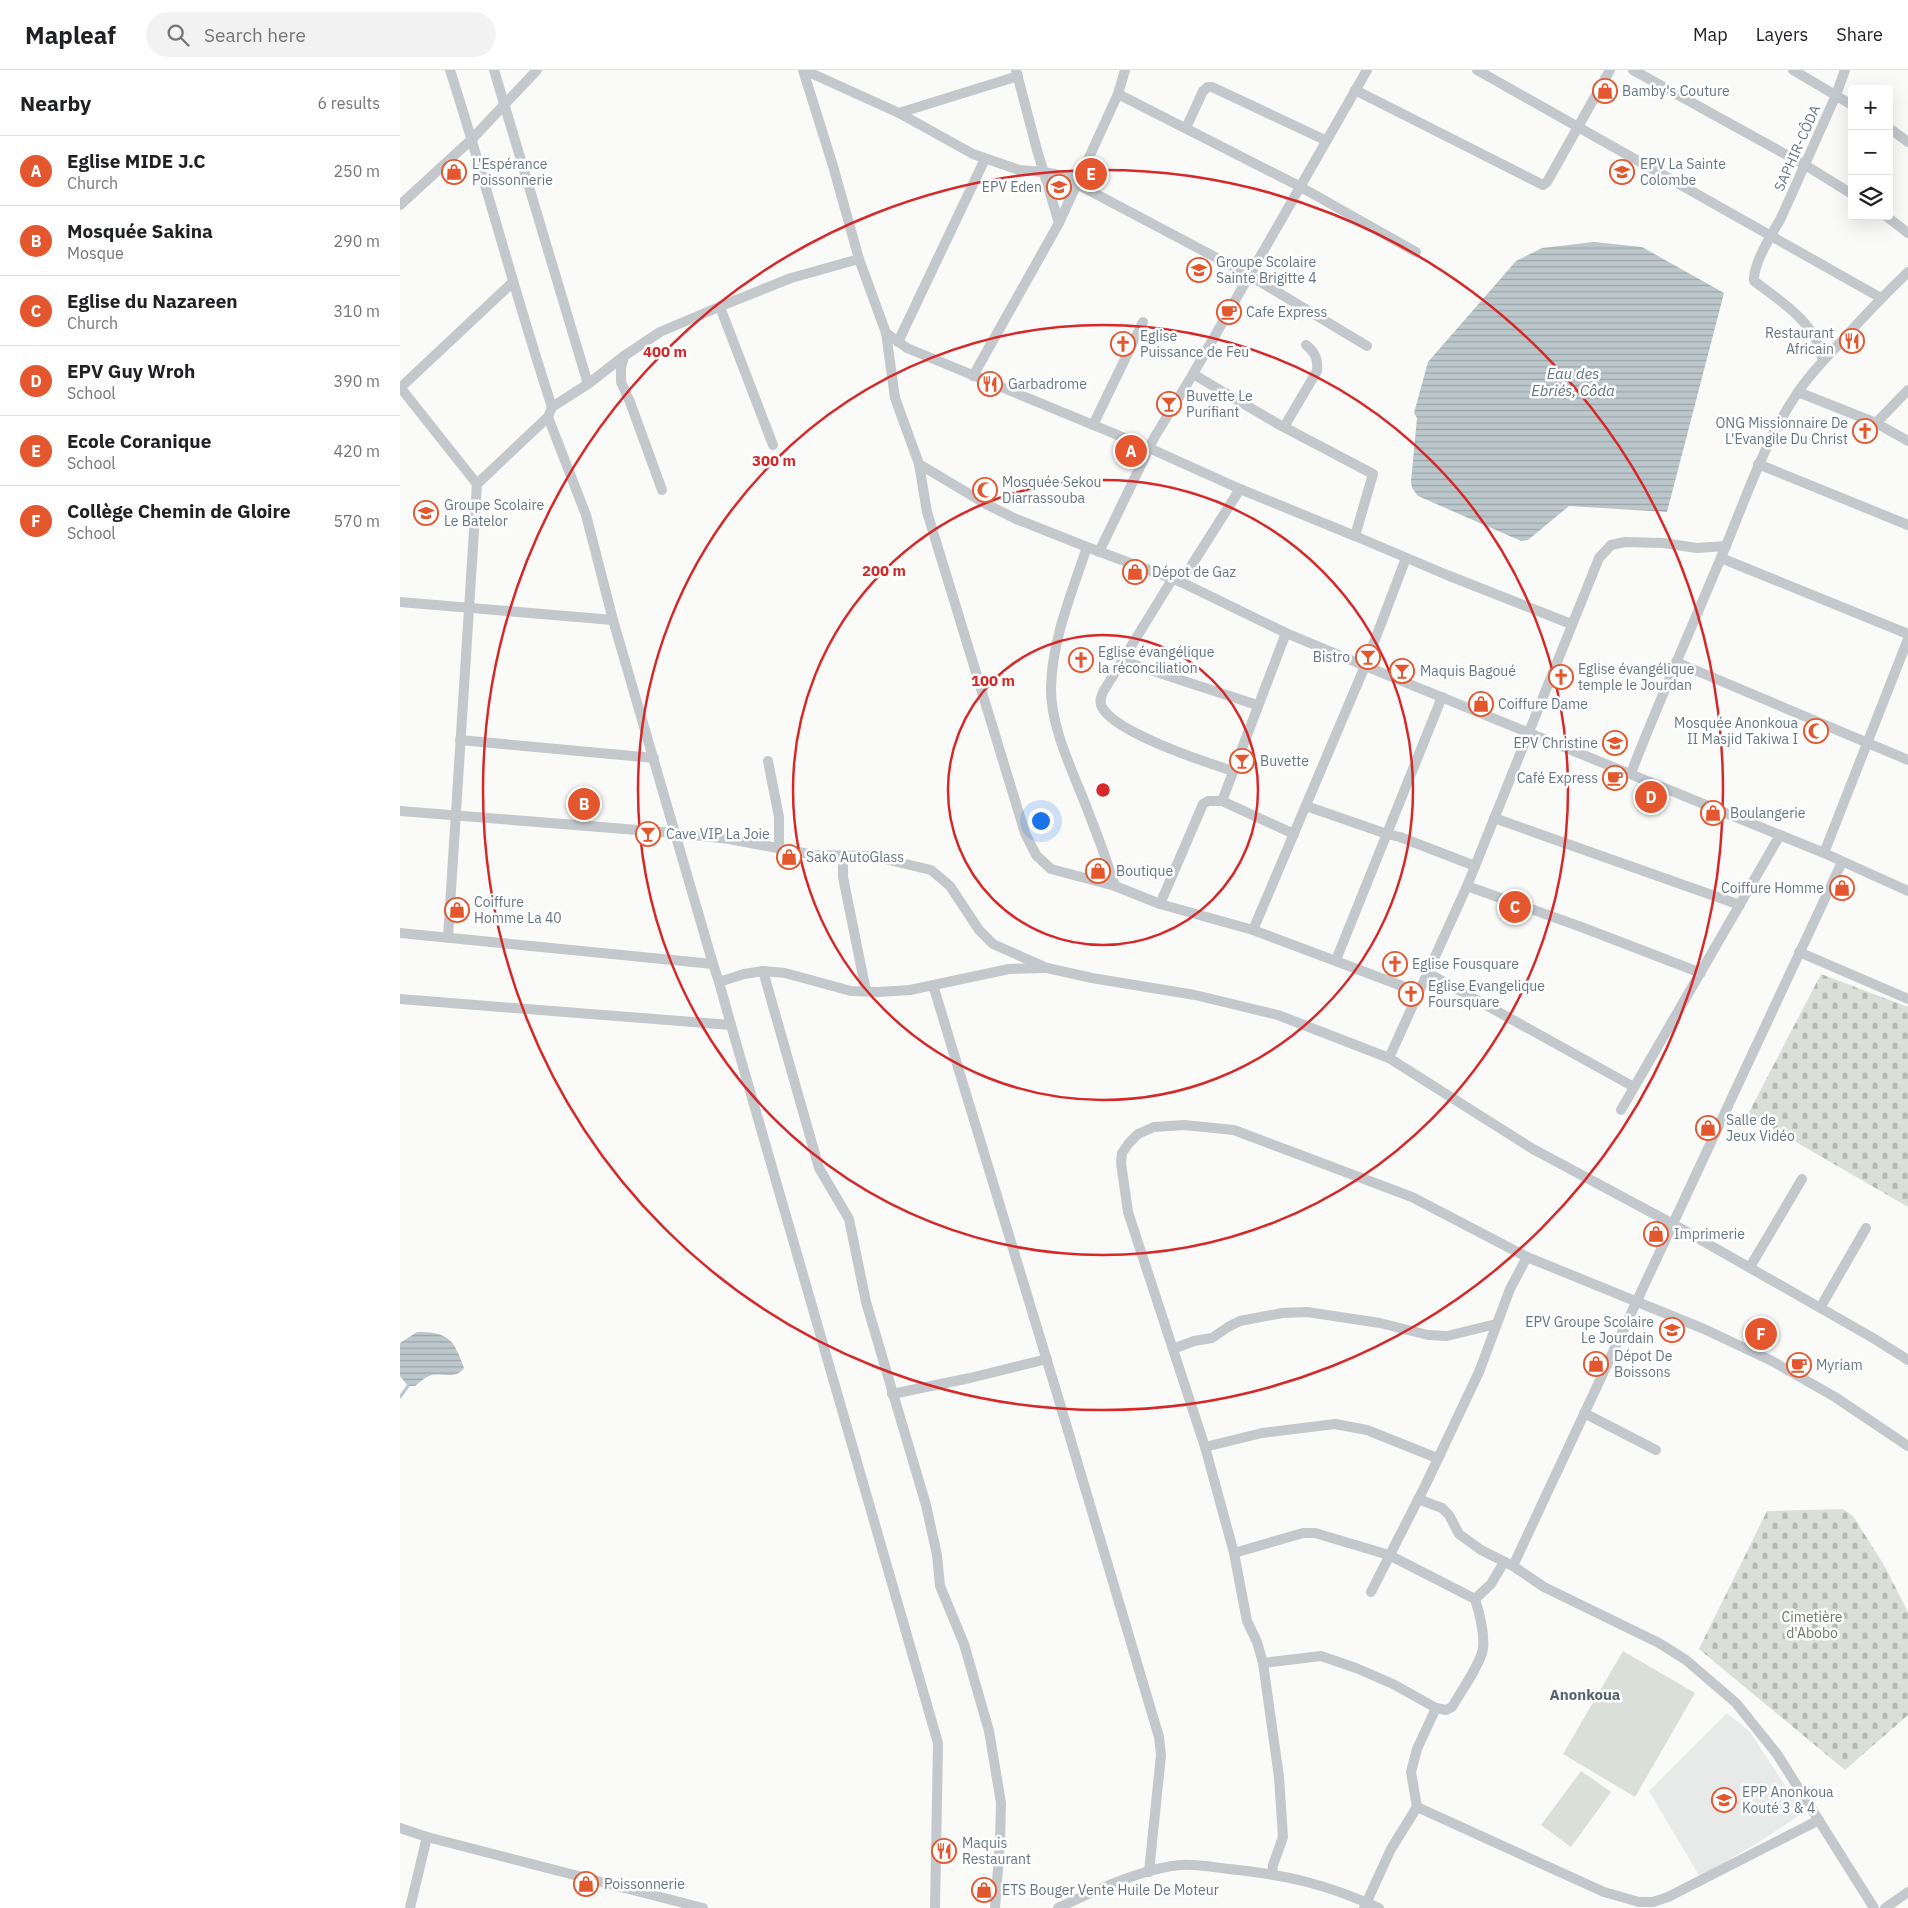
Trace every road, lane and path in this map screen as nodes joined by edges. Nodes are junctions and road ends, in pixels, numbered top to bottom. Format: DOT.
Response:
graph roads {
  1 [pos="450,70"];
  2 [pos="494,70"];
  3 [pos="537,70"];
  4 [pos="804,70"];
  5 [pos="1125,70"];
  6 [pos="1477,70"];
  7 [pos="1610,70"];
  8 [pos="1633,70"];
  9 [pos="1792,70"];
  10 [pos="1845,70"];
  11 [pos="1364,71"];
  12 [pos="1017,73"];
  13 [pos="1355,90"];
  14 [pos="1118,94"];
  15 [pos="1836,95"];
  16 [pos="1848,102"];
  17 [pos="505,104"];
  18 [pos="899,113"];
  19 [pos="1579,126"];
  20 [pos="1186,128"];
  21 [pos="1892,130"];
  22 [pos="472,139"];
  23 [pos="1326,140"];
  24 [pos="1908,142"];
  25 [pos="985,159"];
  26 [pos="1805,164"];
  27 [pos="1044,172"];
  28 [pos="1078,182"];
  29 [pos="1299,186"];
  30 [pos="1848,191"];
  31 [pos="400,205"];
  32 [pos="1891,220"];
  33 [pos="1059,223"];
  34 [pos="1908,233"];
  35 [pos="1771,236"];
  36 [pos="1416,252"];
  37 [pos="859,259"];
  38 [pos="1908,272"];
  39 [pos="1249,275"];
  40 [pos="513,282"];
  41 [pos="1881,298"];
  42 [pos="720,307"];
  43 [pos="1143,322"];
  44 [pos="886,333"];
  45 [pos="898,342"];
  46 [pos="1306,345"];
  47 [pos="1367,346"];
  48 [pos="624,356"];
  49 [pos="1823,361"];
  50 [pos="1193,374"];
  51 [pos="972,376"];
  52 [pos="588,384"];
  53 [pos="400,388"];
  54 [pos="1908,390"];
  55 [pos="1798,392"];
  56 [pos="552,406"];
  57 [pos="548,417"];
  58 [pos="1876,423"];
  59 [pos="1093,425"];
  60 [pos="1284,427"];
  61 [pos="1908,442"];
  62 [pos="773,445"];
  63 [pos="1149,448"];
  64 [pos="919,464"];
  65 [pos="1758,464"];
  66 [pos="477,484"];
  67 [pos="1240,489"];
  68 [pos="662,490"];
  69 [pos="1908,525"];
  70 [pos="1355,536"];
  71 [pos="1726,546"];
  72 [pos="1087,547"];
  73 [pos="1099,552"];
  74 [pos="1406,558"];
  75 [pos="1721,558"];
  76 [pos="1177,580"];
  77 [pos="400,602"];
  78 [pos="469,608"];
  79 [pos="613,620"];
  80 [pos="1571,624"];
  81 [pos="1286,633"];
  82 [pos="1908,634"];
  83 [pos="1908,639"];
  84 [pos="1123,661"];
  85 [pos="1676,662"];
  86 [pos="1365,666"];
  87 [pos="1442,697"];
  88 [pos="1258,705"];
  89 [pos="1529,732"];
  90 [pos="460,740"];
  91 [pos="1866,742"];
  92 [pos="654,758"];
  93 [pos="1908,760"];
  94 [pos="768,761"];
  95 [pos="1233,771"];
  96 [pos="1631,773"];
  97 [pos="1222,801"];
  98 [pos="1306,806"];
  99 [pos="400,811"];
  100 [pos="456,815"];
  101 [pos="1494,818"];
  102 [pos="675,833"];
  103 [pos="1294,834"];
  104 [pos="1387,834"];
  105 [pos="1780,835"];
  106 [pos="779,848"];
  107 [pos="1824,853"];
  108 [pos="843,855"];
  109 [pos="1842,862"];
  110 [pos="1475,866"];
  111 [pos="1116,886"];
  112 [pos="1467,886"];
  113 [pos="1908,891"];
  114 [pos="1160,904"];
  115 [pos="1740,905"];
  116 [pos="1253,930"];
  117 [pos="400,933"];
  118 [pos="448,937"];
  119 [pos="1800,952"];
  120 [pos="1336,960"];
  121 [pos="713,964"];
  122 [pos="1047,968"];
  123 [pos="763,971"];
  124 [pos="1428,973"];
  125 [pos="1701,973"];
  126 [pos="720,982"];
  127 [pos="933,985"];
  128 [pos="866,991"];
  129 [pos="1418,992"];
  130 [pos="400,999"];
  131 [pos="1908,999"];
  132 [pos="731,1026"];
  133 [pos="1389,1058"];
  134 [pos="1634,1087"];
  135 [pos="1621,1110"];
  136 [pos="1802,1179"];
  137 [pos="1673,1224"];
  138 [pos="1866,1228"];
  139 [pos="1526,1258"];
  140 [pos="1750,1268"];
  141 [pos="1636,1302"];
  142 [pos="1820,1308"];
  143 [pos="1496,1324"];
  144 [pos="1173,1349"];
  145 [pos="1047,1359"];
  146 [pos="1908,1360"];
  147 [pos="892,1394"];
  148 [pos="1584,1413"];
  149 [pos="1908,1446"];
  150 [pos="1205,1447"];
  151 [pos="1656,1450"];
  152 [pos="1438,1458"];
  153 [pos="1418,1499"];
  154 [pos="1234,1553"];
  155 [pos="1389,1555"];
  156 [pos="1508,1564"];
  157 [pos="1370,1592"];
  158 [pos="1475,1600"];
  159 [pos="1263,1663"];
  160 [pos="1436,1708"];
  161 [pos="1417,1807"];
  162 [pos="1819,1820"];
  163 [pos="400,1828"];
  164 [pos="427,1837"];
  165 [pos="1149,1872"];
  166 [pos="1272,1874"];
  167 [pos="1908,1892"];
  168 [pos="1365,1905"];
  169 [pos="681,1906"];
  170 [pos="410,1908"];
  171 [pos="703,1908"];
  172 [pos="935,1908"];
  173 [pos="995,1908"];
  174 [pos="1058,1908"];
  175 [pos="1379,1908"];
  176 [pos="1874,1908"];
  177 [pos="1885,1908"];
  1 -- 22 [label="street"];
  2 -- 17 [label="street"];
  3 -- 17 [label="street"];
  4 -- 18 [label="street"];
  4 -- 37 [label="street"];
  5 -- 14 [label="street"];
  6 -- 19 [label="street"];
  7 -- 19 [label="street"];
  8 -- 26 [label="street"];
  9 -- 15 [label="street"];
  10 -- 15 [label="street, SAPHIR-CÔDA"];
  11 -- 13 [label="street"];
  12 -- 18 [label="street"];
  12 -- 27 [label="street"];
  13 -- 19 [label="street"];
  13 -- 23 [label="street"];
  14 -- 20 [label="street"];
  14 -- 28 [label="street"];
  15 -- 16 [label="street"];
  15 -- 26 [label="street, SAPHIR-CÔDA"];
  17 -- 22 [label="street"];
  17 -- 52 [label="street"];
  18 -- 25 [label="street"];
  19 -- 35 [label="street"];
  20 -- 23 [label="street"];
  20 -- 29 [label="street"];
  21 -- 24 [label="street"];
  22 -- 31 [label="street"];
  22 -- 40 [label="street"];
  23 -- 29 [label="street"];
  25 -- 27 [label="street"];
  25 -- 45 [label="street"];
  26 -- 30 [label="street"];
  26 -- 35 [label="street, SAPHIR-CÔDA"];
  27 -- 28 [label="street"];
  27 -- 33 [label="street"];
  28 -- 33 [label="street"];
  28 -- 39 [label="street"];
  29 -- 36 [label="street"];
  29 -- 39 [label="street"];
  32 -- 34 [label="street"];
  33 -- 51 [label="street"];
  35 -- 41 [label="street"];
  35 -- 49 [label="street, SAPHIR-CÔDA"];
  37 -- 42 [label="street"];
  37 -- 44 [label="street"];
  38 -- 41 [label="street"];
  39 -- 47 [label="street"];
  39 -- 50 [label="street"];
  40 -- 53 [label="street"];
  40 -- 56 [label="street"];
  41 -- 49 [label="street"];
  42 -- 48 [label="street"];
  42 -- 62 [label="street"];
  43 -- 59 [label="street"];
  44 -- 45 [label="street"];
  44 -- 64 [label="street"];
  45 -- 51 [label="street"];
  46 -- 60 [label="street"];
  48 -- 52 [label="street"];
  48 -- 68 [label="street"];
  49 -- 55 [label="street"];
  50 -- 60 [label="street"];
  50 -- 63 [label="street"];
  51 -- 59 [label="street"];
  52 -- 56 [label="street"];
  53 -- 66 [label="street"];
  54 -- 58 [label="street"];
  55 -- 58 [label="street"];
  55 -- 65 [label="street"];
  56 -- 57 [label="street"];
  57 -- 66 [label="street"];
  57 -- 79 [label="street"];
  58 -- 61 [label="street"];
  59 -- 63 [label="street"];
  60 -- 70 [label="street"];
  63 -- 67 [label="street"];
  63 -- 73 [label="street"];
  64 -- 72 [label="street"];
  64 -- 111 [label="street"];
  65 -- 69 [label="street"];
  65 -- 71 [label="street"];
  66 -- 78 [label="street"];
  67 -- 70 [label="street"];
  67 -- 76 [label="street"];
  70 -- 74 [label="street"];
  71 -- 75 [label="street"];
  71 -- 80 [label="street"];
  72 -- 73 [label="street"];
  72 -- 111 [label="street"];
  73 -- 76 [label="street"];
  74 -- 80 [label="street"];
  74 -- 86 [label="street"];
  75 -- 82 [label="street"];
  75 -- 85 [label="street"];
  76 -- 81 [label="street"];
  76 -- 84 [label="street"];
  77 -- 78 [label="street"];
  78 -- 79 [label="street"];
  78 -- 90 [label="street"];
  79 -- 92 [label="street"];
  80 -- 89 [label="street"];
  81 -- 86 [label="street"];
  81 -- 88 [label="street"];
  83 -- 91 [label="street"];
  84 -- 88 [label="street"];
  84 -- 95 [label="street"];
  85 -- 91 [label="street"];
  85 -- 96 [label="street"];
  86 -- 87 [label="street"];
  86 -- 98 [label="street"];
  87 -- 89 [label="street"];
  87 -- 104 [label="street"];
  88 -- 95 [label="street"];
  89 -- 96 [label="street"];
  89 -- 101 [label="street"];
  90 -- 92 [label="street"];
  90 -- 100 [label="street"];
  91 -- 93 [label="street"];
  91 -- 107 [label="street"];
  92 -- 102 [label="street"];
  94 -- 106 [label="street"];
  95 -- 97 [label="street"];
  96 -- 105 [label="street"];
  97 -- 103 [label="street"];
  97 -- 114 [label="street"];
  98 -- 103 [label="street"];
  98 -- 104 [label="street"];
  99 -- 100 [label="street"];
  100 -- 102 [label="street"];
  100 -- 118 [label="street"];
  101 -- 110 [label="street"];
  101 -- 115 [label="street"];
  102 -- 106 [label="street"];
  102 -- 121 [label="street"];
  103 -- 116 [label="street"];
  104 -- 110 [label="street"];
  104 -- 120 [label="street"];
  105 -- 107 [label="street"];
  105 -- 115 [label="street"];
  106 -- 108 [label="street"];
  107 -- 109 [label="street"];
  108 -- 122 [label="street"];
  108 -- 128 [label="street"];
  109 -- 113 [label="street"];
  109 -- 119 [label="street"];
  110 -- 112 [label="street"];
  111 -- 114 [label="street"];
  112 -- 124 [label="street"];
  112 -- 125 [label="street"];
  114 -- 116 [label="street"];
  115 -- 125 [label="street"];
  116 -- 120 [label="street"];
  117 -- 118 [label="street"];
  118 -- 121 [label="street"];
  119 -- 131 [label="street"];
  119 -- 137 [label="street"];
  120 -- 129 [label="street"];
  121 -- 126 [label="street"];
  122 -- 127 [label="street"];
  122 -- 133 [label="street"];
  123 -- 126 [label="street"];
  123 -- 128 [label="street"];
  123 -- 147 [label="street"];
  124 -- 129 [label="street"];
  124 -- 134 [label="street"];
  125 -- 134 [label="street"];
  126 -- 132 [label="street"];
  127 -- 128 [label="street"];
  127 -- 145 [label="street"];
  129 -- 133 [label="street"];
  130 -- 132 [label="street"];
  132 -- 172 [label="street"];
  133 -- 137 [label="street"];
  134 -- 135 [label="street"];
  136 -- 140 [label="street"];
  137 -- 140 [label="street"];
  137 -- 141 [label="street"];
  138 -- 142 [label="street"];
  139 -- 141 [label="street"];
  139 -- 143 [label="street"];
  139 -- 144 [label="street"];
  140 -- 142 [label="street"];
  141 -- 148 [label="street"];
  141 -- 149 [label="street"];
  142 -- 146 [label="street"];
  143 -- 144 [label="street"];
  143 -- 152 [label="street"];
  144 -- 150 [label="street"];
  145 -- 147 [label="street"];
  145 -- 165 [label="street"];
  147 -- 173 [label="street"];
  148 -- 151 [label="street"];
  148 -- 156 [label="street"];
  150 -- 152 [label="street"];
  150 -- 154 [label="street"];
  152 -- 153 [label="street"];
  153 -- 155 [label="street"];
  153 -- 156 [label="street"];
  154 -- 155 [label="street"];
  154 -- 159 [label="street"];
  155 -- 157 [label="street"];
  155 -- 158 [label="street"];
  156 -- 158 [label="street"];
  156 -- 162 [label="street"];
  158 -- 160 [label="street"];
  159 -- 160 [label="street"];
  159 -- 166 [label="street"];
  160 -- 161 [label="street"];
  161 -- 162 [label="street"];
  161 -- 168 [label="street"];
  162 -- 176 [label="street"];
  163 -- 164 [label="street"];
  164 -- 169 [label="street"];
  164 -- 170 [label="street"];
  165 -- 166 [label="street"];
  165 -- 174 [label="street"];
  166 -- 168 [label="street"];
  167 -- 177 [label="street"];
  168 -- 175 [label="street"];
  169 -- 171 [label="street"];
}
